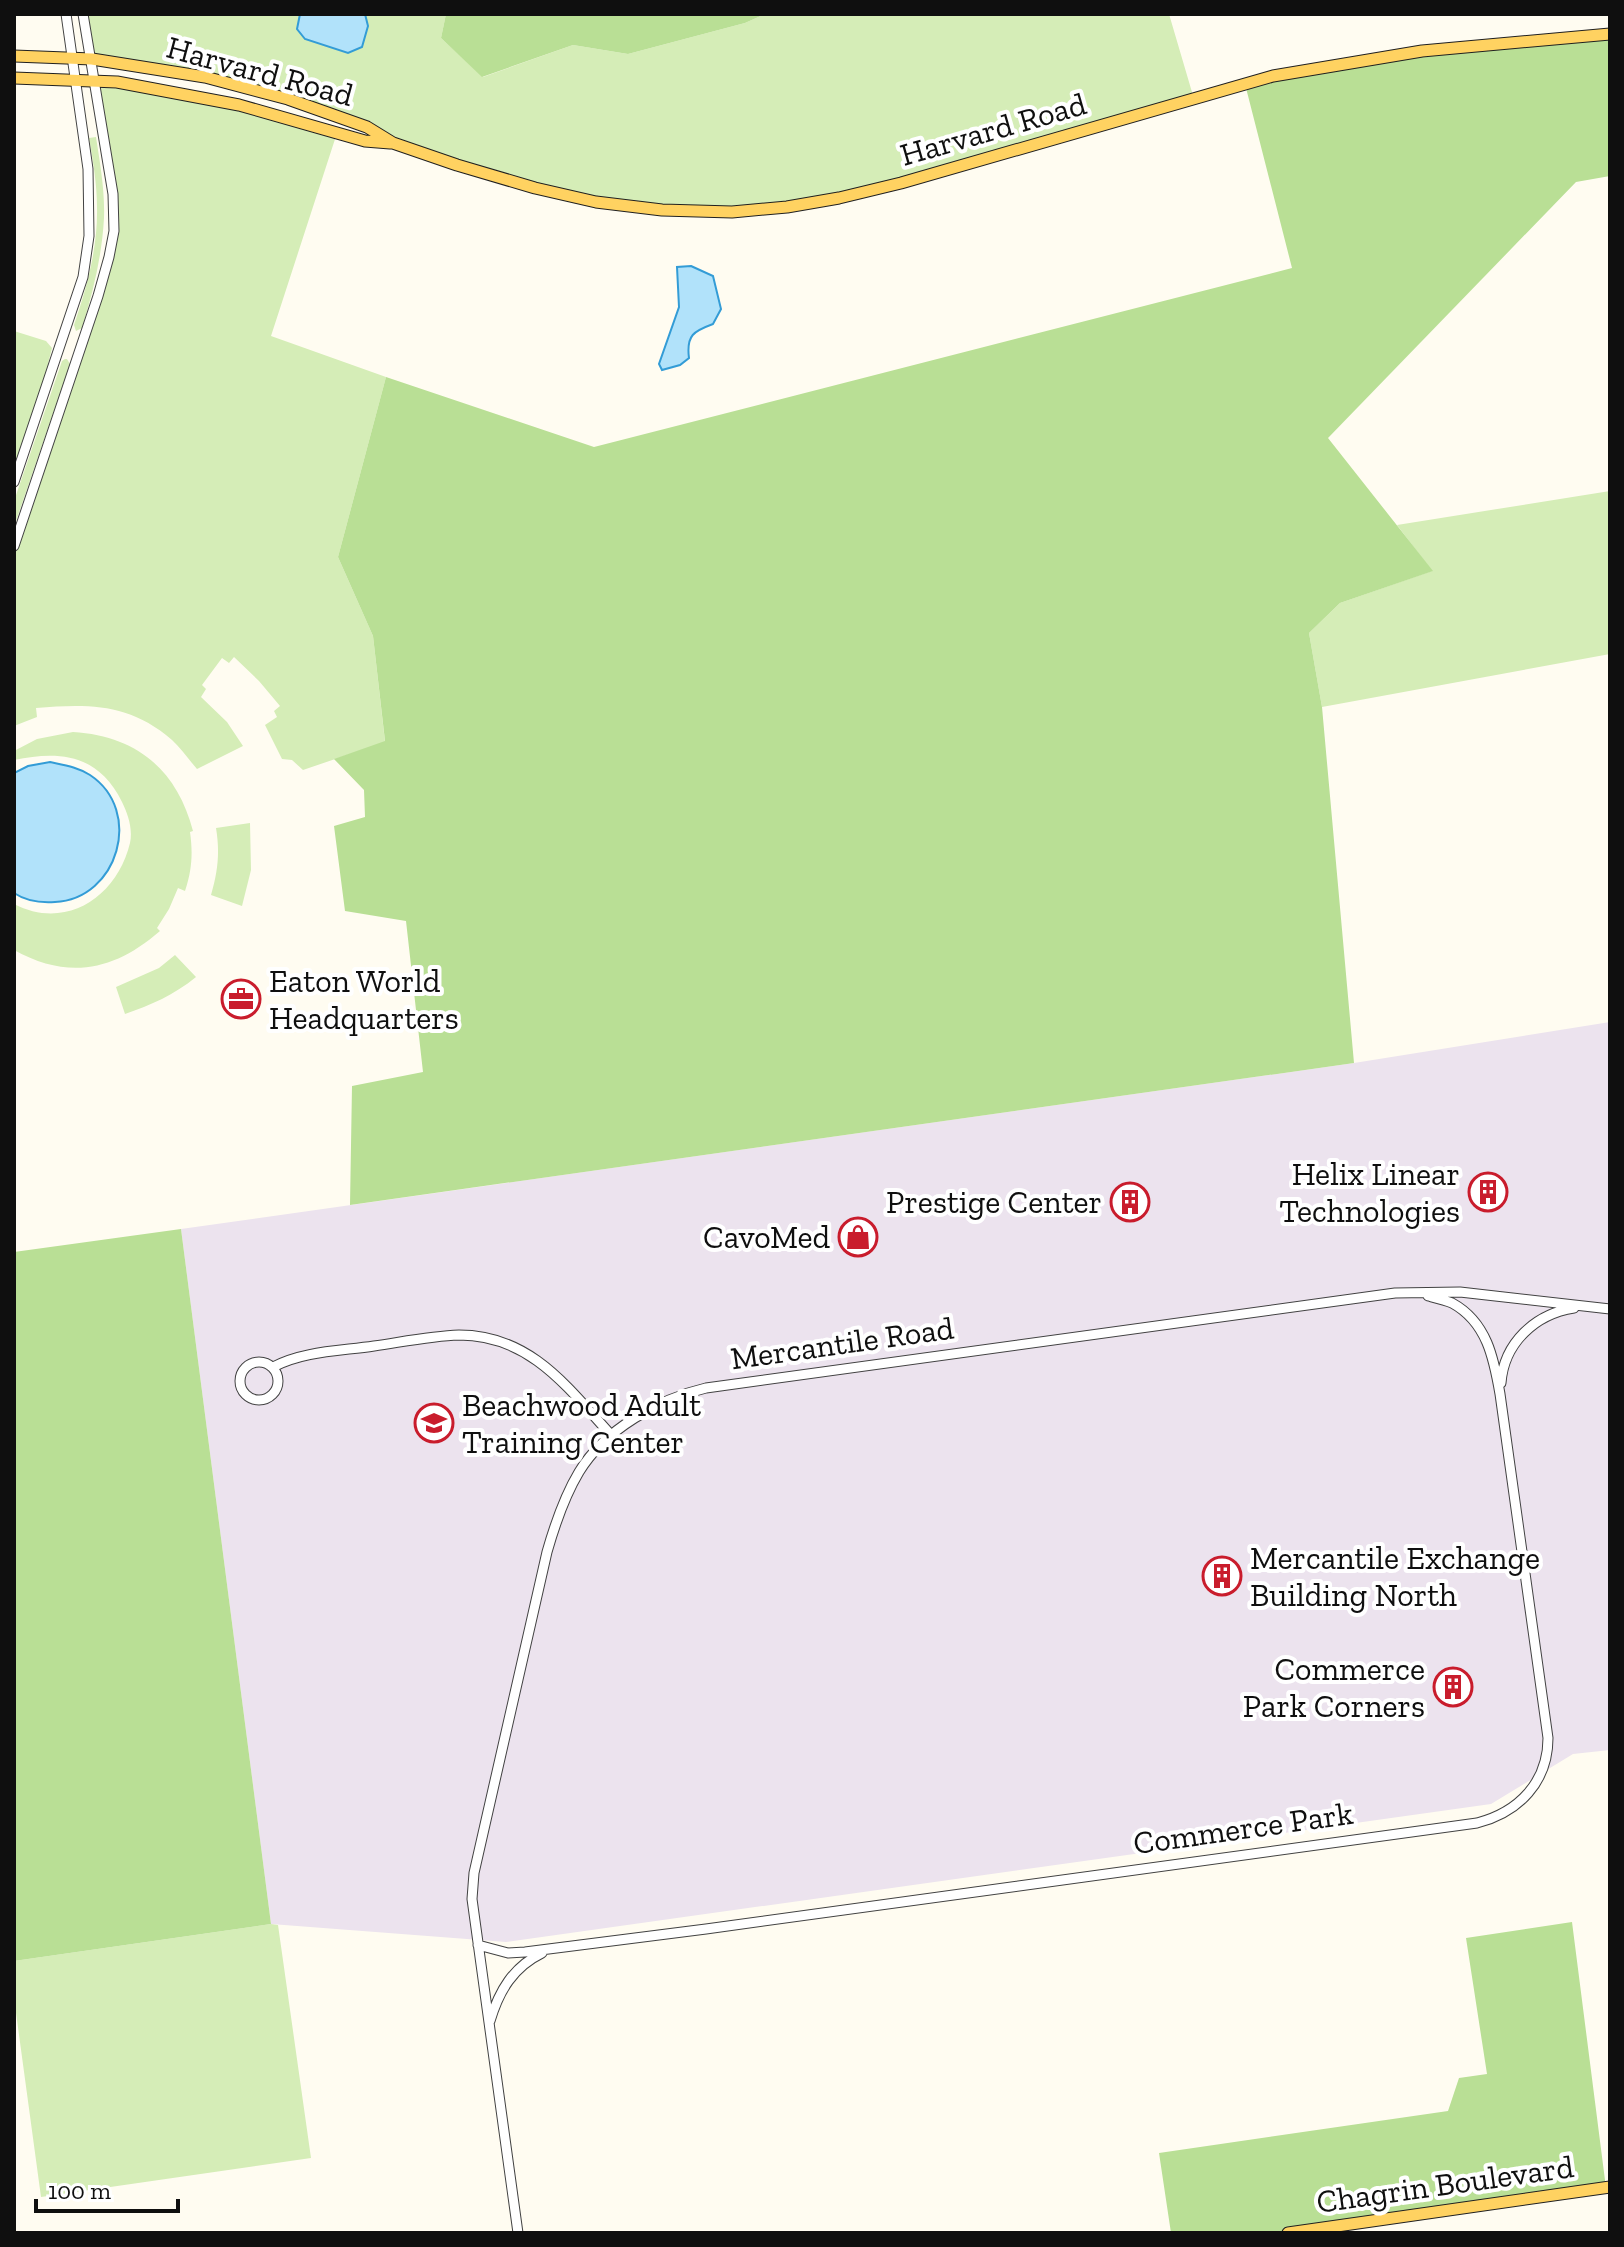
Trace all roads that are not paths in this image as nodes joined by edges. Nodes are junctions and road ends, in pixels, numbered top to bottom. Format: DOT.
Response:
graph roads {
  1 [pos="66,14"];
  2 [pos="83,14"];
  3 [pos="1610,34"];
  4 [pos="14,56"];
  5 [pos="72,58"];
  6 [pos="92,59"];
  7 [pos="14,78"];
  8 [pos="75,79"];
  9 [pos="95,80"];
  10 [pos="393,143"];
  11 [pos="14,482"];
  12 [pos="14,546"];
  13 [pos="1413,1292"];
  14 [pos="1585,1306"];
  15 [pos="1610,1309"];
  16 [pos="273,1367"];
  17 [pos="1500,1394"];
  18 [pos="612,1436"];
  19 [pos="478,1945"];
  20 [pos="552,1948"];
  21 [pos="489,2025"];
  22 [pos="1610,2187"];
  23 [pos="518,2233"];
  24 [pos="1288,2233"];
  1 -- 5 [label="street"];
  2 -- 6 [label="street"];
  3 -- 10 [label="main road, Harvard Road"];
  4 -- 5 [label="main road, Harvard Road"];
  5 -- 6 [label="main road, Harvard Road"];
  5 -- 8 [label="street"];
  6 -- 9 [label="street"];
  6 -- 10 [label="main road, Harvard Road"];
  7 -- 8 [label="main road, Harvard Road"];
  8 -- 9 [label="main road, Harvard Road"];
  8 -- 11 [label="street"];
  9 -- 10 [label="main road, Harvard Road"];
  9 -- 12 [label="street"];
  13 -- 14 [label="street, Mercantile Road"];
  13 -- 17 [label="street, Commerce Park"];
  13 -- 18 [label="street, Mercantile Road"];
  14 -- 15 [label="street, Mercantile Road"];
  14 -- 17 [label="street, Commerce Park"];
  16 -- 16 [label="street"];
  16 -- 18 [label="street"];
  17 -- 20 [label="street, Commerce Park"];
  18 -- 19 [label="street, Mercantile Road"];
  19 -- 20 [label="street, Commerce Park"];
  19 -- 21 [label="street, Mercantile Road"];
  20 -- 21 [label="street, Commerce Park"];
  21 -- 23 [label="street, Commerce Park"];
  22 -- 24 [label="main road, Chagrin Boulevard"];
}
